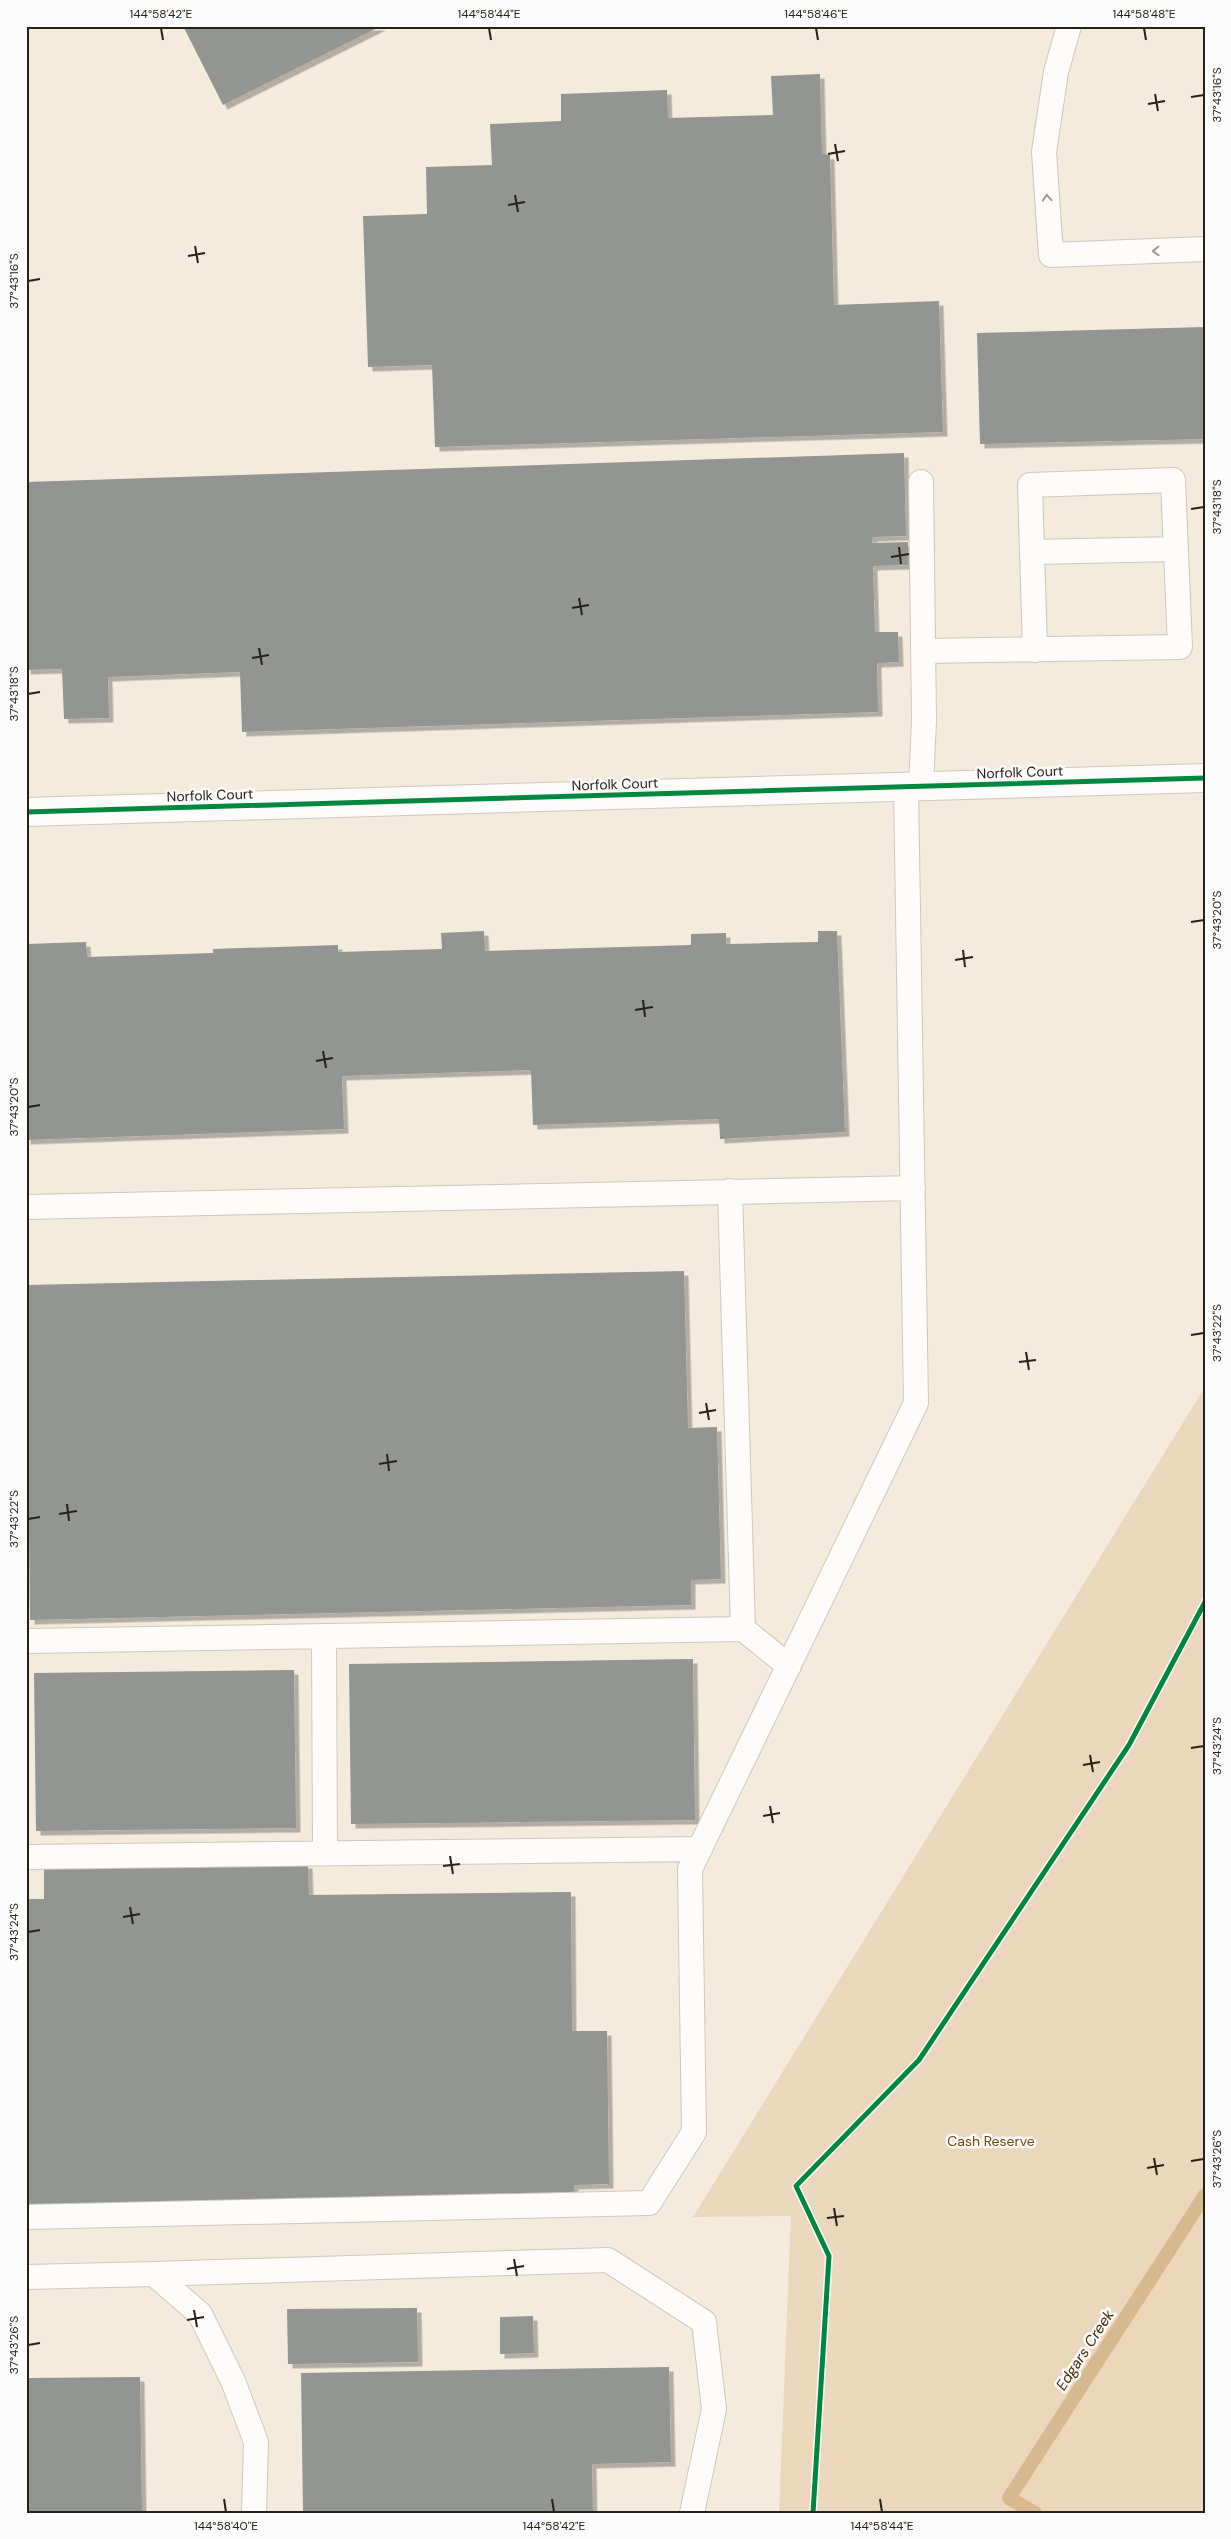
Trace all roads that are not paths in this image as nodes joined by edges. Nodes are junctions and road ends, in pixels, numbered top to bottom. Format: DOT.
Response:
graph roads {
  1 [pos="1069,26"];
  2 [pos="1205,249"];
  3 [pos="921,482"];
  4 [pos="1176,549"];
  5 [pos="1032,552"];
  6 [pos="1035,650"];
  7 [pos="923,651"];
  8 [pos="1205,778"];
  9 [pos="914,786"];
  10 [pos="26,812"];
  11 [pos="913,1188"];
  12 [pos="730,1191"];
  13 [pos="26,1207"];
  14 [pos="743,1629"];
  15 [pos="324,1636"];
  16 [pos="26,1641"];
  17 [pos="789,1666"];
  18 [pos="700,1849"];
  19 [pos="325,1854"];
  20 [pos="26,1857"];
  21 [pos="26,2217"];
  22 [pos="154,2274"];
  23 [pos="26,2277"];
  24 [pos="254,2513"];
  25 [pos="692,2513"];
  2 -- 1 [label="lane, one-way"];
  3 -- 7 [label="lane"];
  4 -- 5 [label="lane"];
  4 -- 5 [label="lane"];
  4 -- 6 [label="lane"];
  5 -- 6 [label="lane"];
  6 -- 7 [label="lane"];
  7 -- 9 [label="lane"];
  8 -- 9 [label="street, Norfolk Court"];
  9 -- 10 [label="street, Norfolk Court"];
  9 -- 11 [label="lane"];
  11 -- 12 [label="lane"];
  11 -- 17 [label="lane"];
  12 -- 13 [label="lane"];
  12 -- 14 [label="lane"];
  14 -- 15 [label="lane"];
  14 -- 17 [label="lane"];
  15 -- 16 [label="lane"];
  15 -- 19 [label="lane"];
  17 -- 18 [label="lane"];
  18 -- 19 [label="lane"];
  18 -- 21 [label="lane"];
  19 -- 20 [label="lane"];
  22 -- 23 [label="lane"];
  22 -- 24 [label="lane"];
  22 -- 25 [label="lane"];
}
